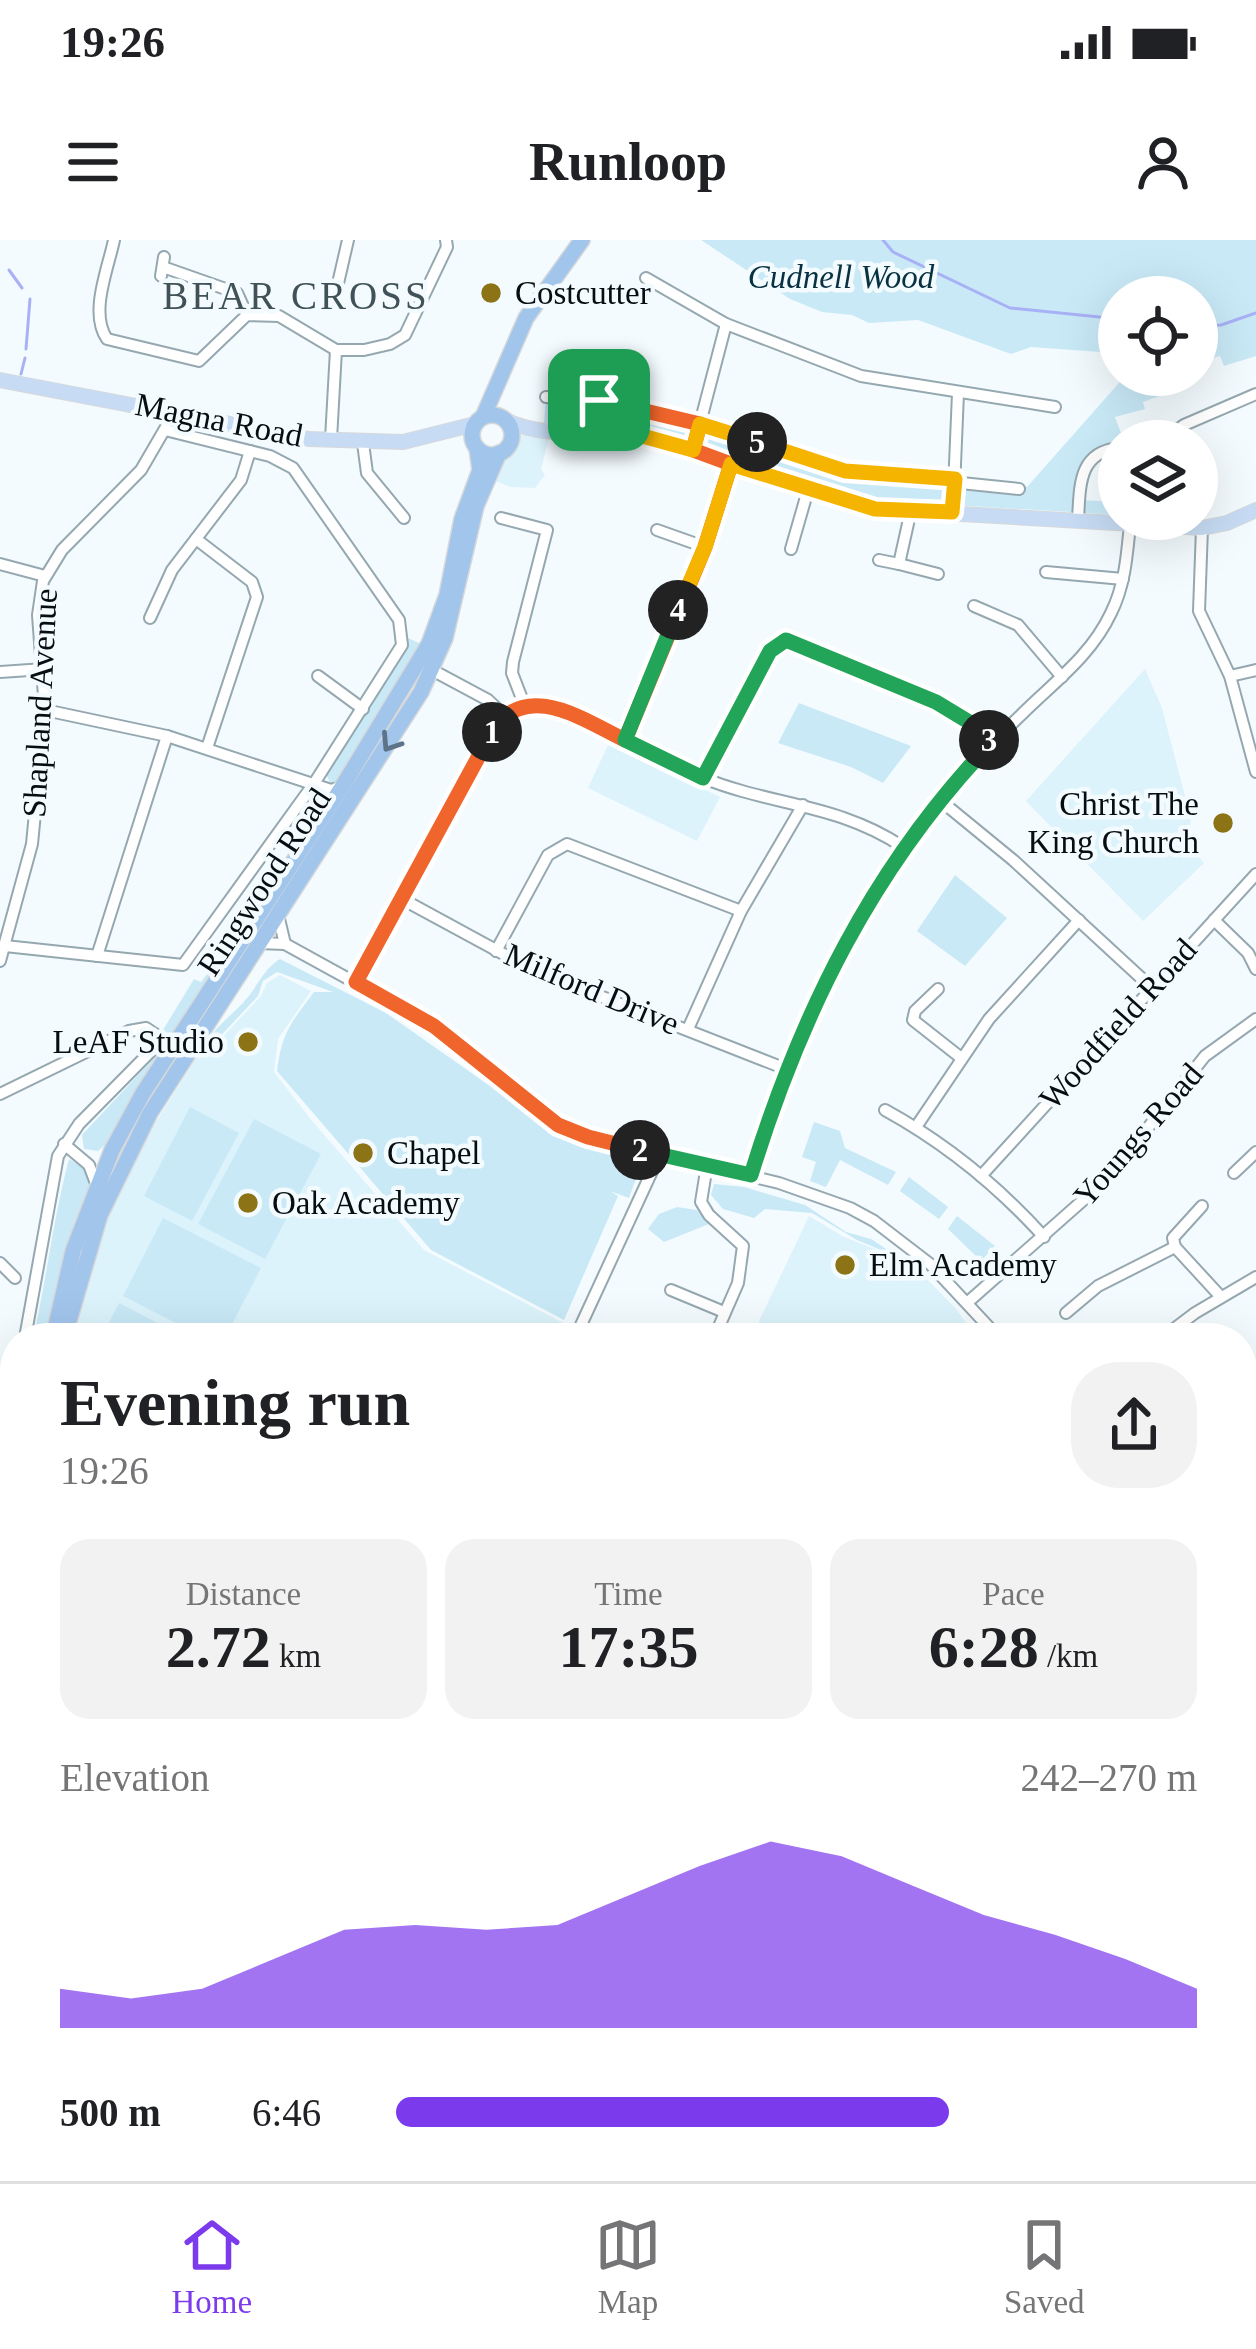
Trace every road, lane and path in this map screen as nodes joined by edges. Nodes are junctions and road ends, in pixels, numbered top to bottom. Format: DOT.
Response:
graph roads {
  1 [pos="114,240"];
  2 [pos="348,240"];
  3 [pos="446,240"];
  4 [pos="582,240"];
  5 [pos="163,267"];
  6 [pos="646,278"];
  7 [pos="334,283"];
  8 [pos="247,315"];
  9 [pos="726,324"];
  10 [pos="336,350"];
  11 [pos="0,380"];
  12 [pos="958,393"];
  13 [pos="1256,394"];
  14 [pos="546,397"];
  15 [pos="571,398"];
  16 [pos="1055,407"];
  17 [pos="172,413"];
  18 [pos="490,419"];
  19 [pos="1196,420"];
  20 [pos="700,424"];
  21 [pos="165,430"];
  22 [pos="529,430"];
  23 [pos="567,430"];
  24 [pos="439,436"];
  25 [pos="331,440"];
  26 [pos="363,442"];
  27 [pos="475,445"];
  28 [pos="504,447"];
  29 [pos="693,450"];
  30 [pos="250,451"];
  31 [pos="1098,453"];
  32 [pos="731,464"];
  33 [pos="955,479"];
  34 [pos="1019,489"];
  35 [pos="808,490"];
  36 [pos="409,494"];
  37 [pos="396,502"];
  38 [pos="911,510"];
  39 [pos="1256,510"];
  40 [pos="952,512"];
  41 [pos="404,518"];
  42 [pos="501,518"];
  43 [pos="1078,520"];
  44 [pos="1098,522"];
  45 [pos="1218,525"];
  46 [pos="656,530"];
  47 [pos="196,538"];
  48 [pos="1128,540"];
  49 [pos="1202,540"];
  50 [pos="705,547"];
  51 [pos="791,549"];
  52 [pos="879,560"];
  53 [pos="899,564"];
  54 [pos="0,565"];
  55 [pos="1046,572"];
  56 [pos="938,574"];
  57 [pos="45,576"];
  58 [pos="1124,579"];
  59 [pos="974,606"];
  60 [pos="150,618"];
  61 [pos="402,645"];
  62 [pos="44,669"];
  63 [pos="432,670"];
  64 [pos="1256,670"];
  65 [pos="0,672"];
  66 [pos="1230,676"];
  67 [pos="1062,677"];
  68 [pos="324,678"];
  69 [pos="524,704"];
  70 [pos="363,709"];
  71 [pos="45,710"];
  72 [pos="504,715"];
  73 [pos="166,736"];
  74 [pos="625,740"];
  75 [pos="992,742"];
  76 [pos="208,748"];
  77 [pos="1256,772"];
  78 [pos="703,778"];
  79 [pos="328,791"];
  80 [pos="940,801"];
  81 [pos="803,805"];
  82 [pos="903,847"];
  83 [pos="1256,874"];
  84 [pos="402,898"];
  85 [pos="741,910"];
  86 [pos="278,915"];
  87 [pos="1079,920"];
  88 [pos="1214,920"];
  89 [pos="259,943"];
  90 [pos="285,944"];
  91 [pos="5,946"];
  92 [pos="496,951"];
  93 [pos="98,956"];
  94 [pos="0,961"];
  95 [pos="1256,969"];
  96 [pos="356,982"];
  97 [pos="1152,988"];
  98 [pos="938,989"];
  99 [pos="1256,1019"];
  100 [pos="688,1030"];
  101 [pos="960,1058"];
  102 [pos="787,1069"];
  103 [pos="0,1094"];
  104 [pos="884,1110"];
  105 [pos="916,1127"];
  106 [pos="64,1144"];
  107 [pos="112,1150"];
  108 [pos="1256,1152"];
  109 [pos="660,1154"];
  110 [pos="78,1155"];
  111 [pos="707,1165"];
  112 [pos="1234,1173"];
  113 [pos="751,1175"];
  114 [pos="981,1176"];
  115 [pos="97,1186"];
  116 [pos="1202,1206"];
  117 [pos="1044,1237"];
  118 [pos="1175,1247"];
  119 [pos="0,1264"];
  120 [pos="1256,1277"];
  121 [pos="14,1278"];
  122 [pos="671,1290"];
  123 [pos="1221,1297"];
  124 [pos="968,1303"];
  125 [pos="724,1312"];
  126 [pos="1066,1313"];
  127 [pos="28,1323"];
  128 [pos="56,1323"];
  129 [pos="68,1323"];
  130 [pos="582,1323"];
  131 [pos="720,1323"];
  132 [pos="986,1323"];
  133 [pos="1184,1323"];
  1 -- 8 [label="street"];
  2 -- 7 [label="street"];
  3 -- 10 [label="street"];
  4 -- 18 [label="highway"];
  5 -- 8 [label="street"];
  6 -- 9 [label="street"];
  8 -- 10 [label="street"];
  9 -- 12 [label="street"];
  9 -- 20 [label="street"];
  10 -- 25 [label="street"];
  11 -- 17 [label="main road, Magna Road"];
  12 -- 16 [label="street"];
  12 -- 33 [label="street"];
  13 -- 19 [label="street"];
  14 -- 15 [label="street"];
  15 -- 20 [label="street"];
  15 -- 23 [label="street"];
  17 -- 21 [label="street, Shapland Avenue"];
  17 -- 25 [label="main road, Magna Road"];
  18 -- 22 [label="main road"];
  18 -- 24 [label="main road, Magna Road"];
  18 -- 27 [label="highway, Ringwood Road"];
  18 -- 28 [label="highway"];
  20 -- 29 [label="street"];
  20 -- 33 [label="street"];
  21 -- 30 [label="street, Magna Road"];
  21 -- 57 [label="street, Shapland Avenue"];
  22 -- 23 [label="main road"];
  22 -- 28 [label="main road"];
  23 -- 29 [label="main road"];
  24 -- 26 [label="main road, Magna Road"];
  24 -- 27 [label="main road, Magna Road"];
  25 -- 26 [label="main road, Magna Road"];
  26 -- 37 [label="street"];
  27 -- 28 [label="highway"];
  27 -- 79 [label="highway, Ringwood Road"];
  28 -- 63 [label="highway, Ringwood Road"];
  29 -- 32 [label="main road"];
  30 -- 47 [label="street"];
  30 -- 61 [label="street, Magna Road"];
  31 -- 43 [label="street"];
  32 -- 35 [label="main road"];
  32 -- 50 [label="street"];
  33 -- 34 [label="street"];
  33 -- 40 [label="street"];
  35 -- 38 [label="main road"];
  35 -- 51 [label="street"];
  36 -- 37 [label="street"];
  37 -- 41 [label="street"];
  38 -- 40 [label="main road"];
  38 -- 53 [label="street"];
  39 -- 45 [label="main road"];
  40 -- 43 [label="main road"];
  42 -- 69 [label="street"];
  43 -- 44 [label="main road"];
  46 -- 50 [label="street"];
  47 -- 60 [label="street"];
  47 -- 76 [label="street"];
  48 -- 58 [label="street"];
  49 -- 66 [label="street"];
  50 -- 74 [label="street"];
  52 -- 53 [label="street"];
  53 -- 56 [label="street"];
  54 -- 57 [label="street"];
  55 -- 58 [label="street"];
  57 -- 62 [label="street, Shapland Avenue"];
  58 -- 67 [label="street"];
  59 -- 67 [label="street"];
  61 -- 70 [label="street, Ringwood Road"];
  62 -- 65 [label="street"];
  62 -- 71 [label="street, Shapland Avenue"];
  63 -- 72 [label="street"];
  63 -- 86 [label="highway, Ringwood Road, one-way"];
  64 -- 66 [label="street"];
  66 -- 77 [label="street"];
  67 -- 75 [label="street"];
  68 -- 70 [label="street"];
  69 -- 72 [label="street"];
  69 -- 74 [label="street"];
  70 -- 79 [label="street, Ringwood Road"];
  71 -- 73 [label="street"];
  71 -- 91 [label="street, Shapland Avenue"];
  72 -- 84 [label="street"];
  73 -- 76 [label="street"];
  73 -- 93 [label="street"];
  74 -- 78 [label="street"];
  75 -- 78 [label="street"];
  75 -- 80 [label="street"];
  76 -- 79 [label="street"];
  78 -- 81 [label="street"];
  79 -- 93 [label="street, Ringwood Road"];
  79 -- 107 [label="highway, Ringwood Road"];
  80 -- 82 [label="street"];
  80 -- 87 [label="street"];
  81 -- 82 [label="street"];
  81 -- 85 [label="street"];
  82 -- 102 [label="street"];
  83 -- 88 [label="street, Woodfield Road"];
  84 -- 92 [label="street, Milford Drive"];
  84 -- 96 [label="street"];
  85 -- 92 [label="street"];
  85 -- 100 [label="street"];
  86 -- 89 [label="highway, Ringwood Road"];
  86 -- 90 [label="street"];
  87 -- 97 [label="street"];
  87 -- 101 [label="street"];
  88 -- 95 [label="street"];
  88 -- 97 [label="street, Woodfield Road"];
  89 -- 90 [label="street"];
  89 -- 129 [label="highway, Ringwood Road"];
  90 -- 96 [label="street"];
  91 -- 93 [label="street"];
  91 -- 94 [label="street, Shapland Avenue"];
  92 -- 100 [label="street, Milford Drive"];
  96 -- 109 [label="street"];
  97 -- 114 [label="street, Woodfield Road"];
  98 -- 101 [label="street"];
  99 -- 117 [label="street, Youngs Road"];
  100 -- 102 [label="street, Milford Drive"];
  101 -- 105 [label="street"];
  102 -- 113 [label="street"];
  103 -- 106 [label="street"];
  104 -- 105 [label="street"];
  105 -- 114 [label="street"];
  106 -- 110 [label="street"];
  106 -- 127 [label="street"];
  107 -- 110 [label="street"];
  107 -- 115 [label="highway, Ringwood Road"];
  108 -- 112 [label="street"];
  109 -- 111 [label="street"];
  109 -- 130 [label="street"];
  110 -- 115 [label="street"];
  111 -- 113 [label="street"];
  111 -- 125 [label="street"];
  113 -- 124 [label="street"];
  114 -- 117 [label="street"];
  115 -- 128 [label="highway, Ringwood Road"];
  116 -- 118 [label="street"];
  117 -- 124 [label="street, Youngs Road"];
  118 -- 123 [label="street"];
  118 -- 126 [label="street"];
  119 -- 121 [label="street"];
  120 -- 123 [label="street"];
  122 -- 125 [label="street"];
  123 -- 133 [label="street"];
  124 -- 132 [label="street"];
  125 -- 131 [label="street"];
}
